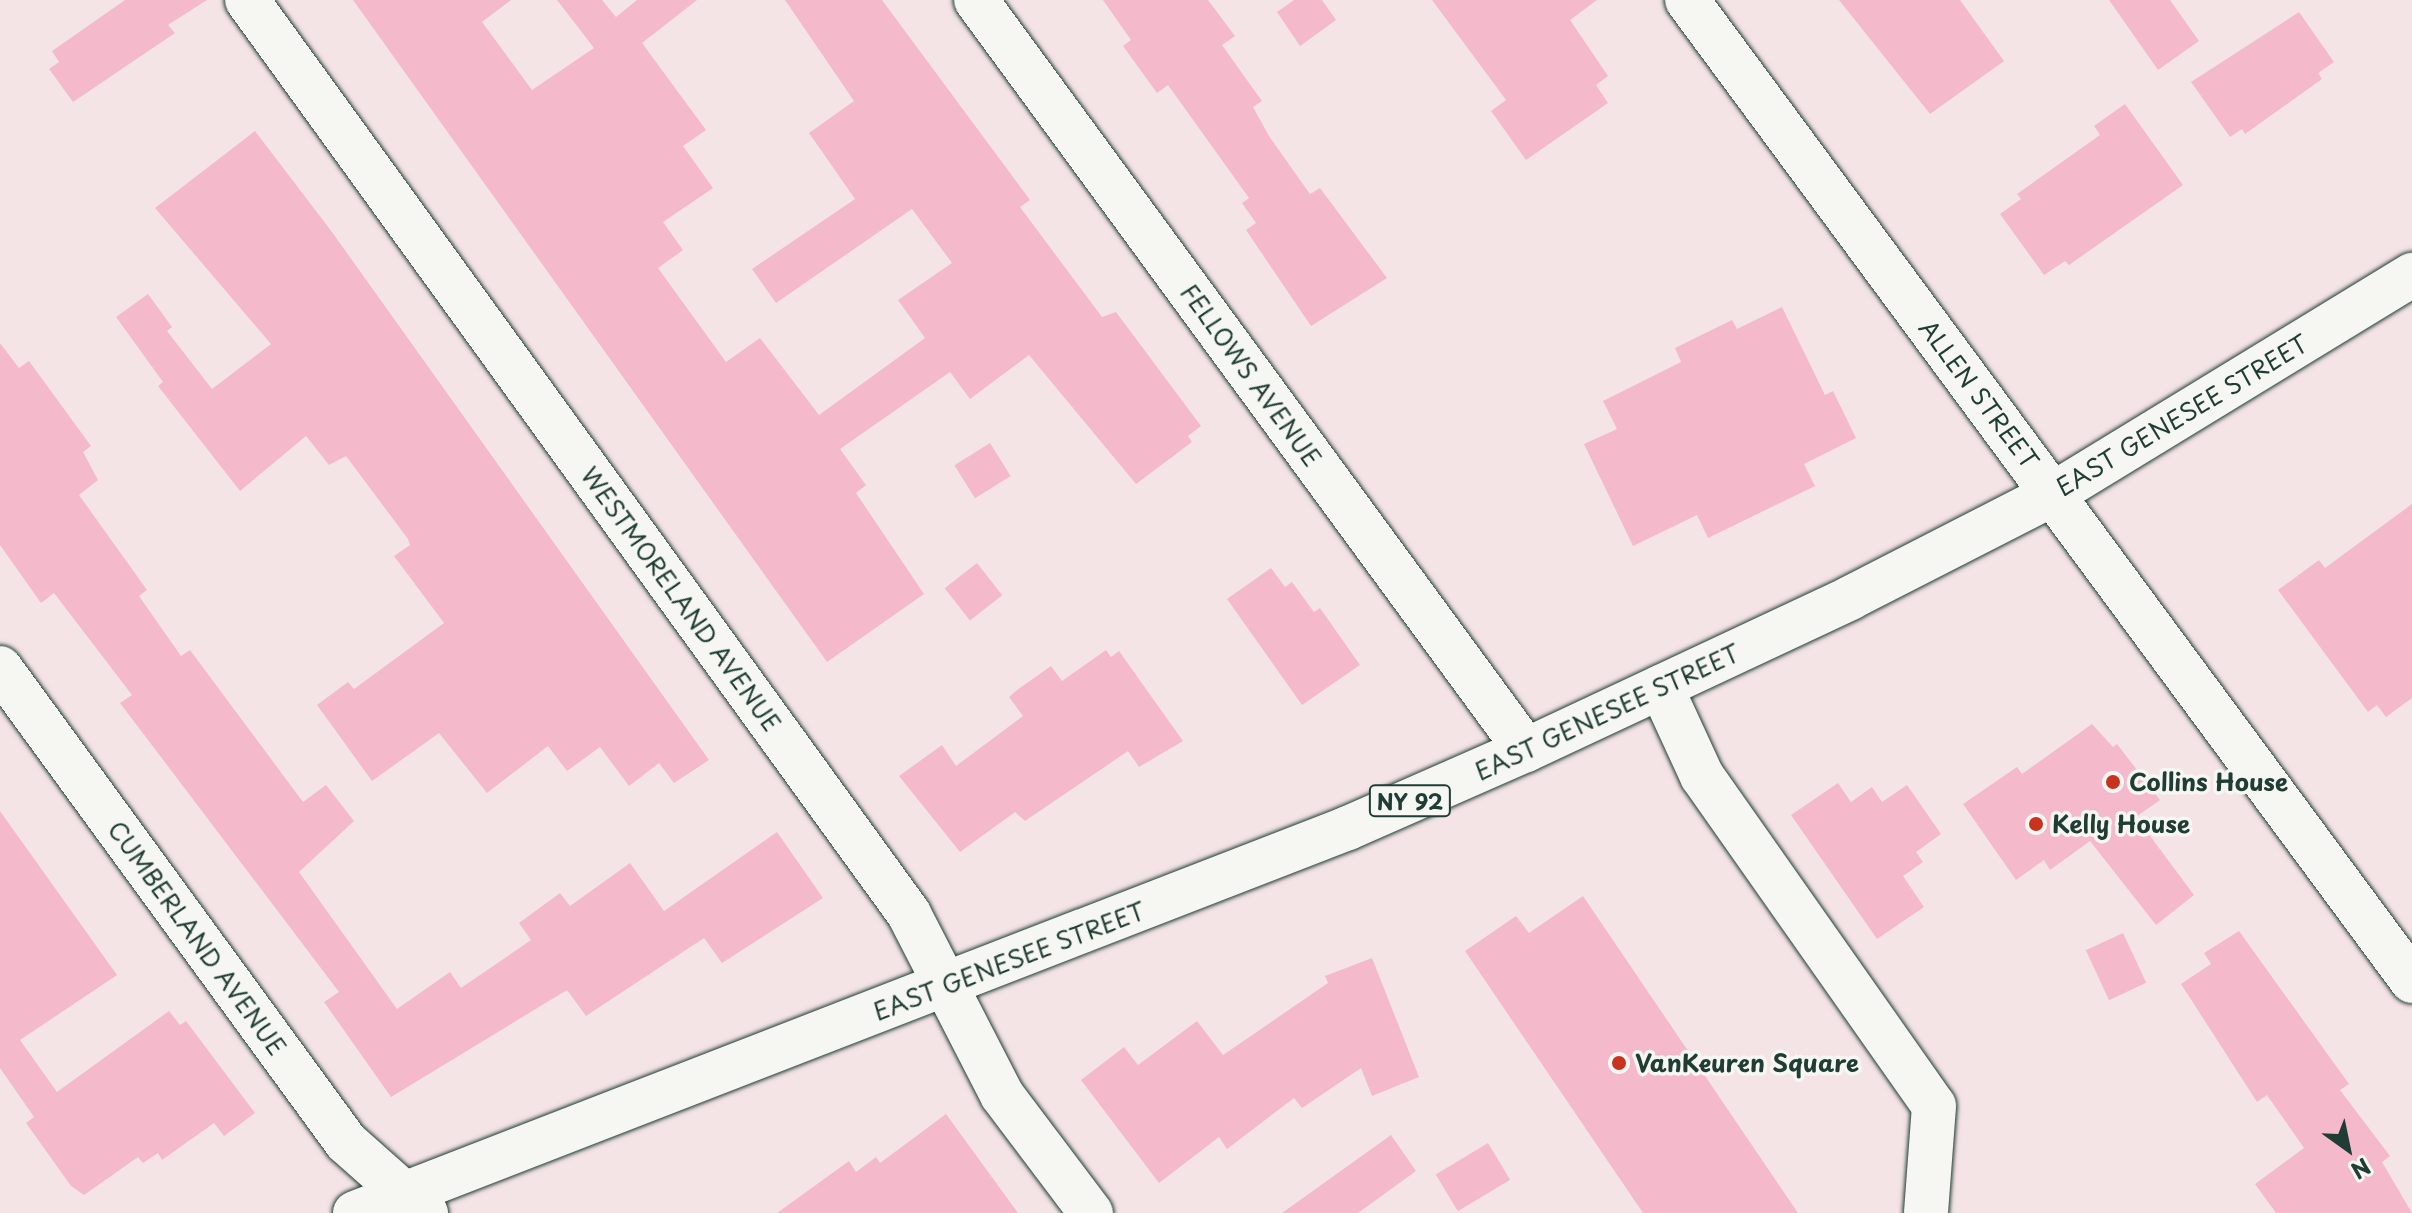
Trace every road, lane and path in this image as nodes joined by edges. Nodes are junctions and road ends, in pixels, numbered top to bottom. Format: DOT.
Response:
graph roads {
  1 [pos="247,0"];
  2 [pos="976,0"];
  3 [pos="1687,0"];
  4 [pos="2412,275"];
  5 [pos="2053,494"];
  6 [pos="0,668"];
  7 [pos="1661,687"];
  8 [pos="1526,750"];
  9 [pos="2412,981"];
  10 [pos="946,985"];
  11 [pos="417,1204"];
  12 [pos="355,1213"];
  13 [pos="1091,1213"];
  14 [pos="1926,1213"];
  1 -- 10 [label="street, WESTMORELAND AVENUE"];
  2 -- 8 [label="street, FELLOWS AVENUE"];
  3 -- 5 [label="street, ALLEN STREET"];
  4 -- 5 [label="street, EAST GENESEE STREET / NY 92"];
  5 -- 7 [label="street, EAST GENESEE STREET / NY 92"];
  5 -- 9 [label="street, ALLEN STREET"];
  6 -- 11 [label="street, CUMBERLAND AVENUE"];
  7 -- 8 [label="street, EAST GENESEE STREET / NY 92"];
  7 -- 14 [label="street"];
  8 -- 10 [label="street, EAST GENESEE STREET / NY 92"];
  10 -- 11 [label="street, EAST GENESEE STREET / NY 92"];
  10 -- 13 [label="street, WESTMORELAND AVENUE"];
  11 -- 12 [label="street, EAST GENESEE STREET / NY 92"];
}
